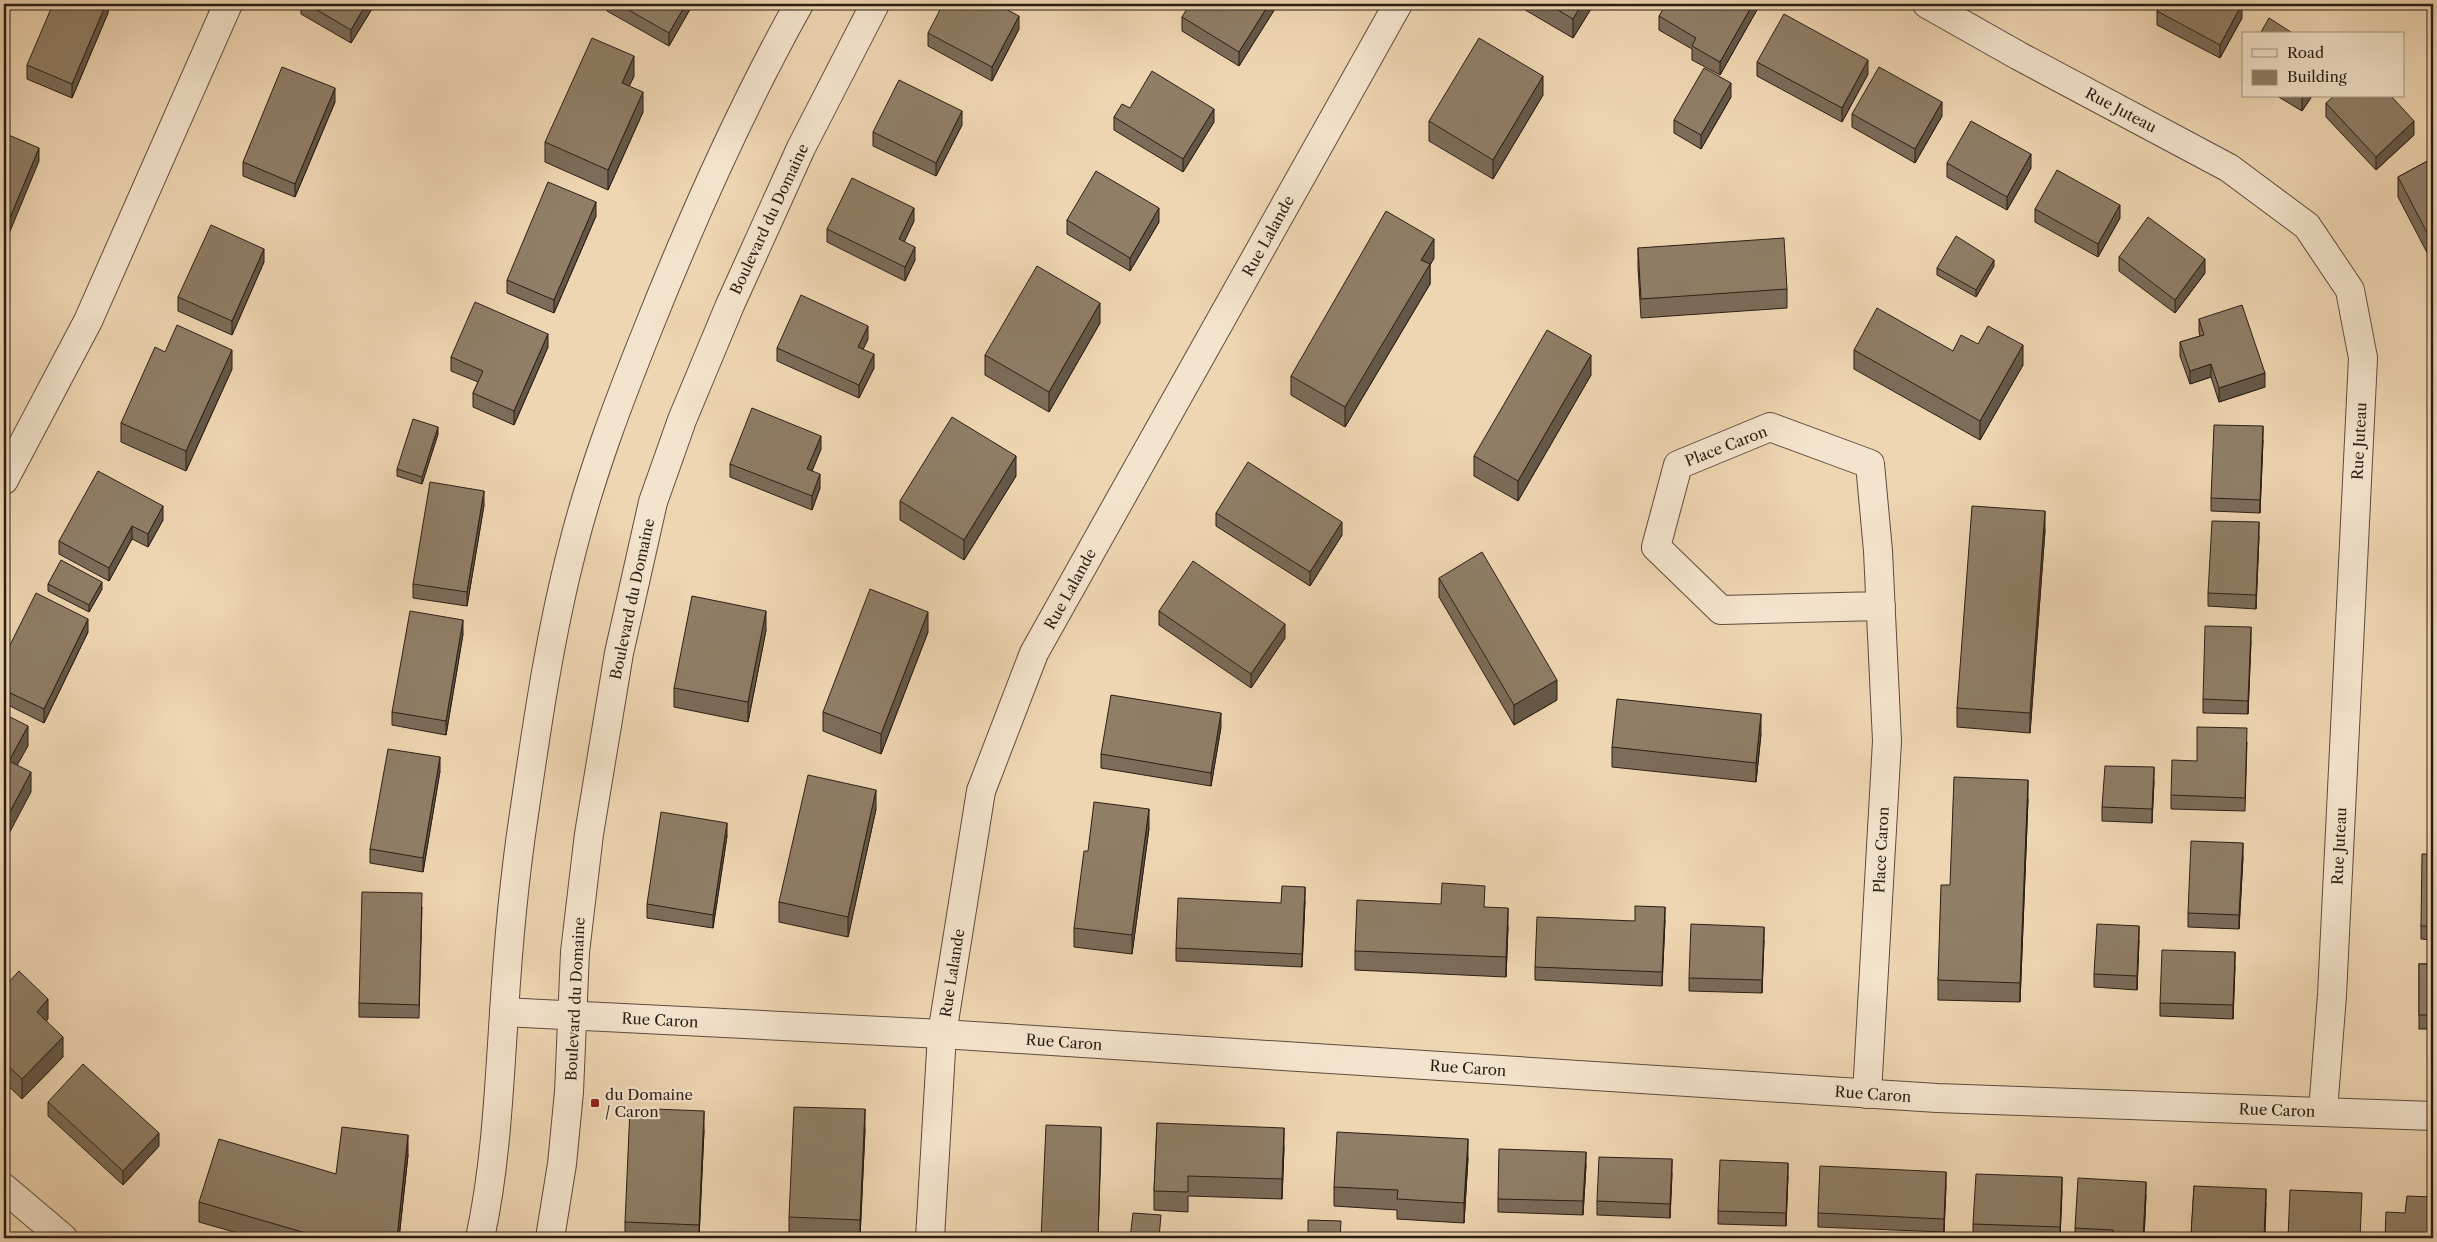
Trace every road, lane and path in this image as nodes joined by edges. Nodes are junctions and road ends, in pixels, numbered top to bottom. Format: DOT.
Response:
graph roads {
  1 [pos="228,4"];
  2 [pos="799,4"];
  3 [pos="875,4"];
  4 [pos="1398,4"];
  5 [pos="1927,4"];
  6 [pos="4,480"];
  7 [pos="1881,606"];
  8 [pos="504,1012"];
  9 [pos="572,1015"];
  10 [pos="942,1034"];
  11 [pos="1867,1094"];
  12 [pos="2324,1111"];
  13 [pos="2433,1116"];
  14 [pos="4,1188"];
  15 [pos="63,1238"];
  16 [pos="480,1238"];
  17 [pos="550,1238"];
  18 [pos="930,1238"];
  1 -- 6 [label="street"];
  2 -- 8 [label="street"];
  3 -- 9 [label="street, Boulevard du Domaine"];
  4 -- 10 [label="street, Rue Lalande"];
  5 -- 12 [label="street, Rue Juteau"];
  7 -- 7 [label="street, Place Caron"];
  7 -- 11 [label="street, Place Caron"];
  8 -- 9 [label="street, Rue Caron"];
  8 -- 16 [label="street"];
  9 -- 10 [label="street, Rue Caron"];
  9 -- 17 [label="street, Boulevard du Domaine"];
  10 -- 11 [label="street, Rue Caron"];
  10 -- 18 [label="street, Rue Lalande"];
  11 -- 12 [label="street, Rue Caron"];
  12 -- 13 [label="street, Rue Caron"];
  14 -- 15 [label="street"];
}
